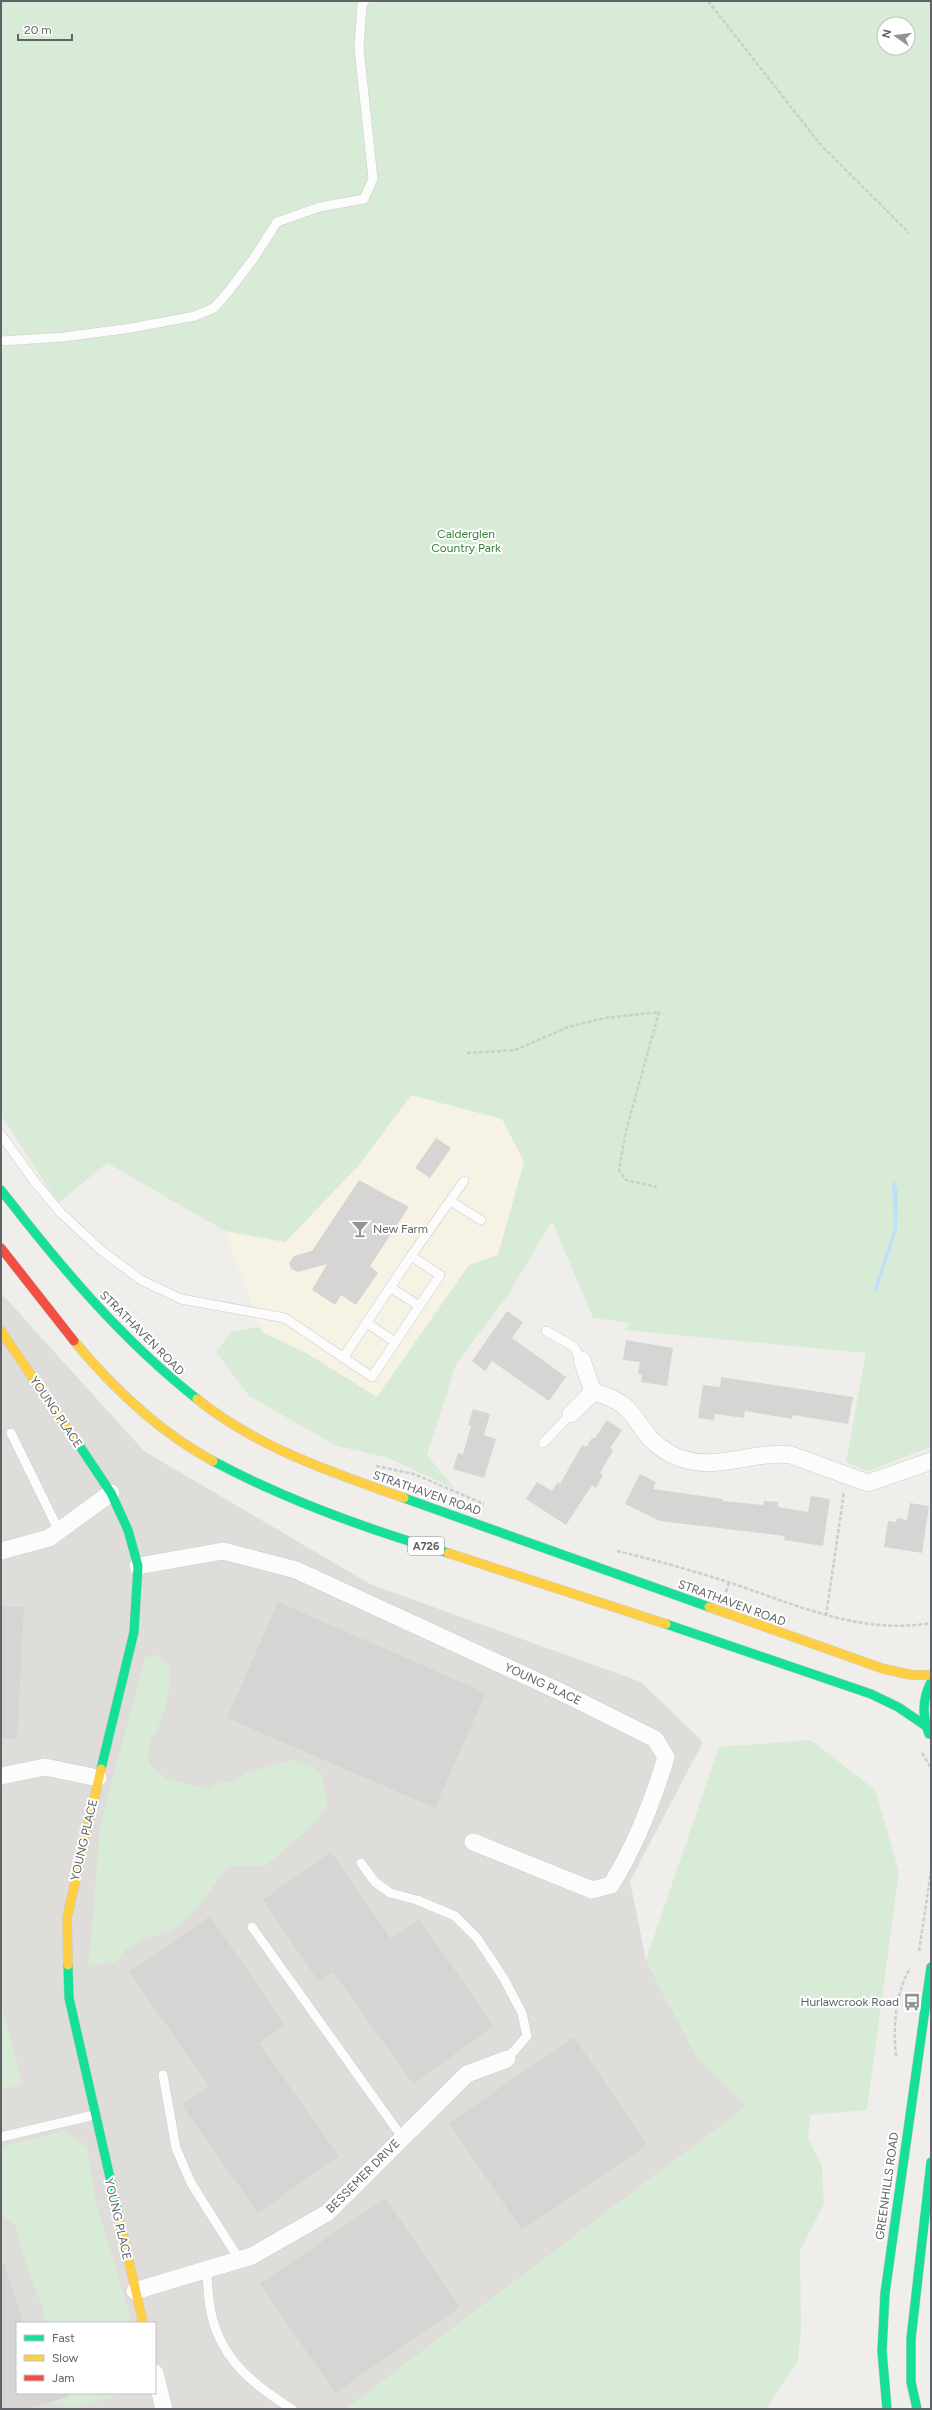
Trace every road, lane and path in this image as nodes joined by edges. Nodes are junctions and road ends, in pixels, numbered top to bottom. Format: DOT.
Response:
graph roads {
  1 [pos="365,1"];
  2 [pos="708,1"];
  3 [pos="909,233"];
  4 [pos="1,341"];
  5 [pos="467,1053"];
  6 [pos="1,1135"];
  7 [pos="464,1181"];
  8 [pos="657,1187"];
  9 [pos="1,1190"];
  10 [pos="450,1201"];
  11 [pos="482,1220"];
  12 [pos="1,1248"];
  13 [pos="411,1256"];
  14 [pos="390,1287"];
  15 [pos="419,1306"];
  16 [pos="367,1323"];
  17 [pos="1,1331"];
  18 [pos="546,1331"];
  19 [pos="396,1342"];
  20 [pos="343,1358"];
  21 [pos="582,1360"];
  22 [pos="593,1392"];
  23 [pos="571,1414"];
  24 [pos="11,1433"];
  25 [pos="543,1443"];
  26 [pos="931,1461"];
  27 [pos="375,1465"];
  28 [pos="846,1476"];
  29 [pos="111,1494"];
  30 [pos="490,1506"];
  31 [pos="59,1531"];
  32 [pos="611,1550"];
  33 [pos="1,1551"];
  34 [pos="138,1566"];
  35 [pos="826,1616"];
  36 [pos="931,1623"];
  37 [pos="931,1675"];
  38 [pos="931,1682"];
  39 [pos="926,1726"];
  40 [pos="931,1738"];
  41 [pos="1,1776"];
  42 [pos="98,1778"];
  43 [pos="473,1842"];
  44 [pos="361,1863"];
  45 [pos="252,1927"];
  46 [pos="931,1967"];
  47 [pos="507,2059"];
  48 [pos="163,2075"];
  49 [pos="94,2115"];
  50 [pos="1,2137"];
  51 [pos="402,2137"];
  52 [pos="931,2162"];
  53 [pos="239,2260"];
  54 [pos="206,2270"];
  55 [pos="135,2290"];
  56 [pos="143,2322"];
  57 [pos="156,2378"];
  58 [pos="163,2409"];
  59 [pos="292,2409"];
  60 [pos="887,2409"];
  61 [pos="917,2409"];
  1 -- 4 [label="lane"];
  2 -- 3 [label="path"];
  5 -- 8 [label="path"];
  6 -- 20 [label="lane"];
  7 -- 10 [label="lane"];
  9 -- 37 [label="main road, STRATHAVEN ROAD"];
  10 -- 11 [label="lane"];
  10 -- 13 [label="lane"];
  12 -- 39 [label="main road, A726"];
  13 -- 14 [label="lane"];
  13 -- 15 [label="lane"];
  14 -- 15 [label="lane"];
  14 -- 16 [label="lane"];
  15 -- 19 [label="lane"];
  16 -- 19 [label="lane"];
  16 -- 20 [label="lane"];
  17 -- 29 [label="main road, YOUNG PLACE"];
  18 -- 21 [label="lane"];
  19 -- 20 [label="lane"];
  21 -- 22 [label="street"];
  22 -- 23 [label="street"];
  22 -- 28 [label="street"];
  23 -- 25 [label="lane"];
  24 -- 31 [label="lane"];
  26 -- 28 [label="street"];
  27 -- 30 [label="path"];
  28 -- 35 [label="path"];
  29 -- 31 [label="street"];
  29 -- 34 [label="main road, YOUNG PLACE"];
  31 -- 33 [label="street"];
  32 -- 35 [label="path"];
  34 -- 42 [label="main road, YOUNG PLACE"];
  34 -- 43 [label="street, YOUNG PLACE"];
  35 -- 36 [label="path"];
  38 -- 39 [label="main road"];
  39 -- 40 [label="main road"];
  41 -- 42 [label="street"];
  42 -- 49 [label="main road, YOUNG PLACE"];
  44 -- 47 [label="lane"];
  45 -- 51 [label="lane"];
  46 -- 60 [label="main road, GREENHILLS ROAD"];
  47 -- 51 [label="street, BESSEMER DRIVE"];
  48 -- 53 [label="lane"];
  49 -- 50 [label="lane"];
  49 -- 55 [label="main road, YOUNG PLACE"];
  51 -- 53 [label="street, BESSEMER DRIVE"];
  52 -- 61 [label="main road"];
  53 -- 54 [label="street, BESSEMER DRIVE"];
  54 -- 55 [label="street, BESSEMER DRIVE"];
  54 -- 59 [label="lane"];
  55 -- 56 [label="main road, YOUNG PLACE"];
  57 -- 58 [label="street"];
}
